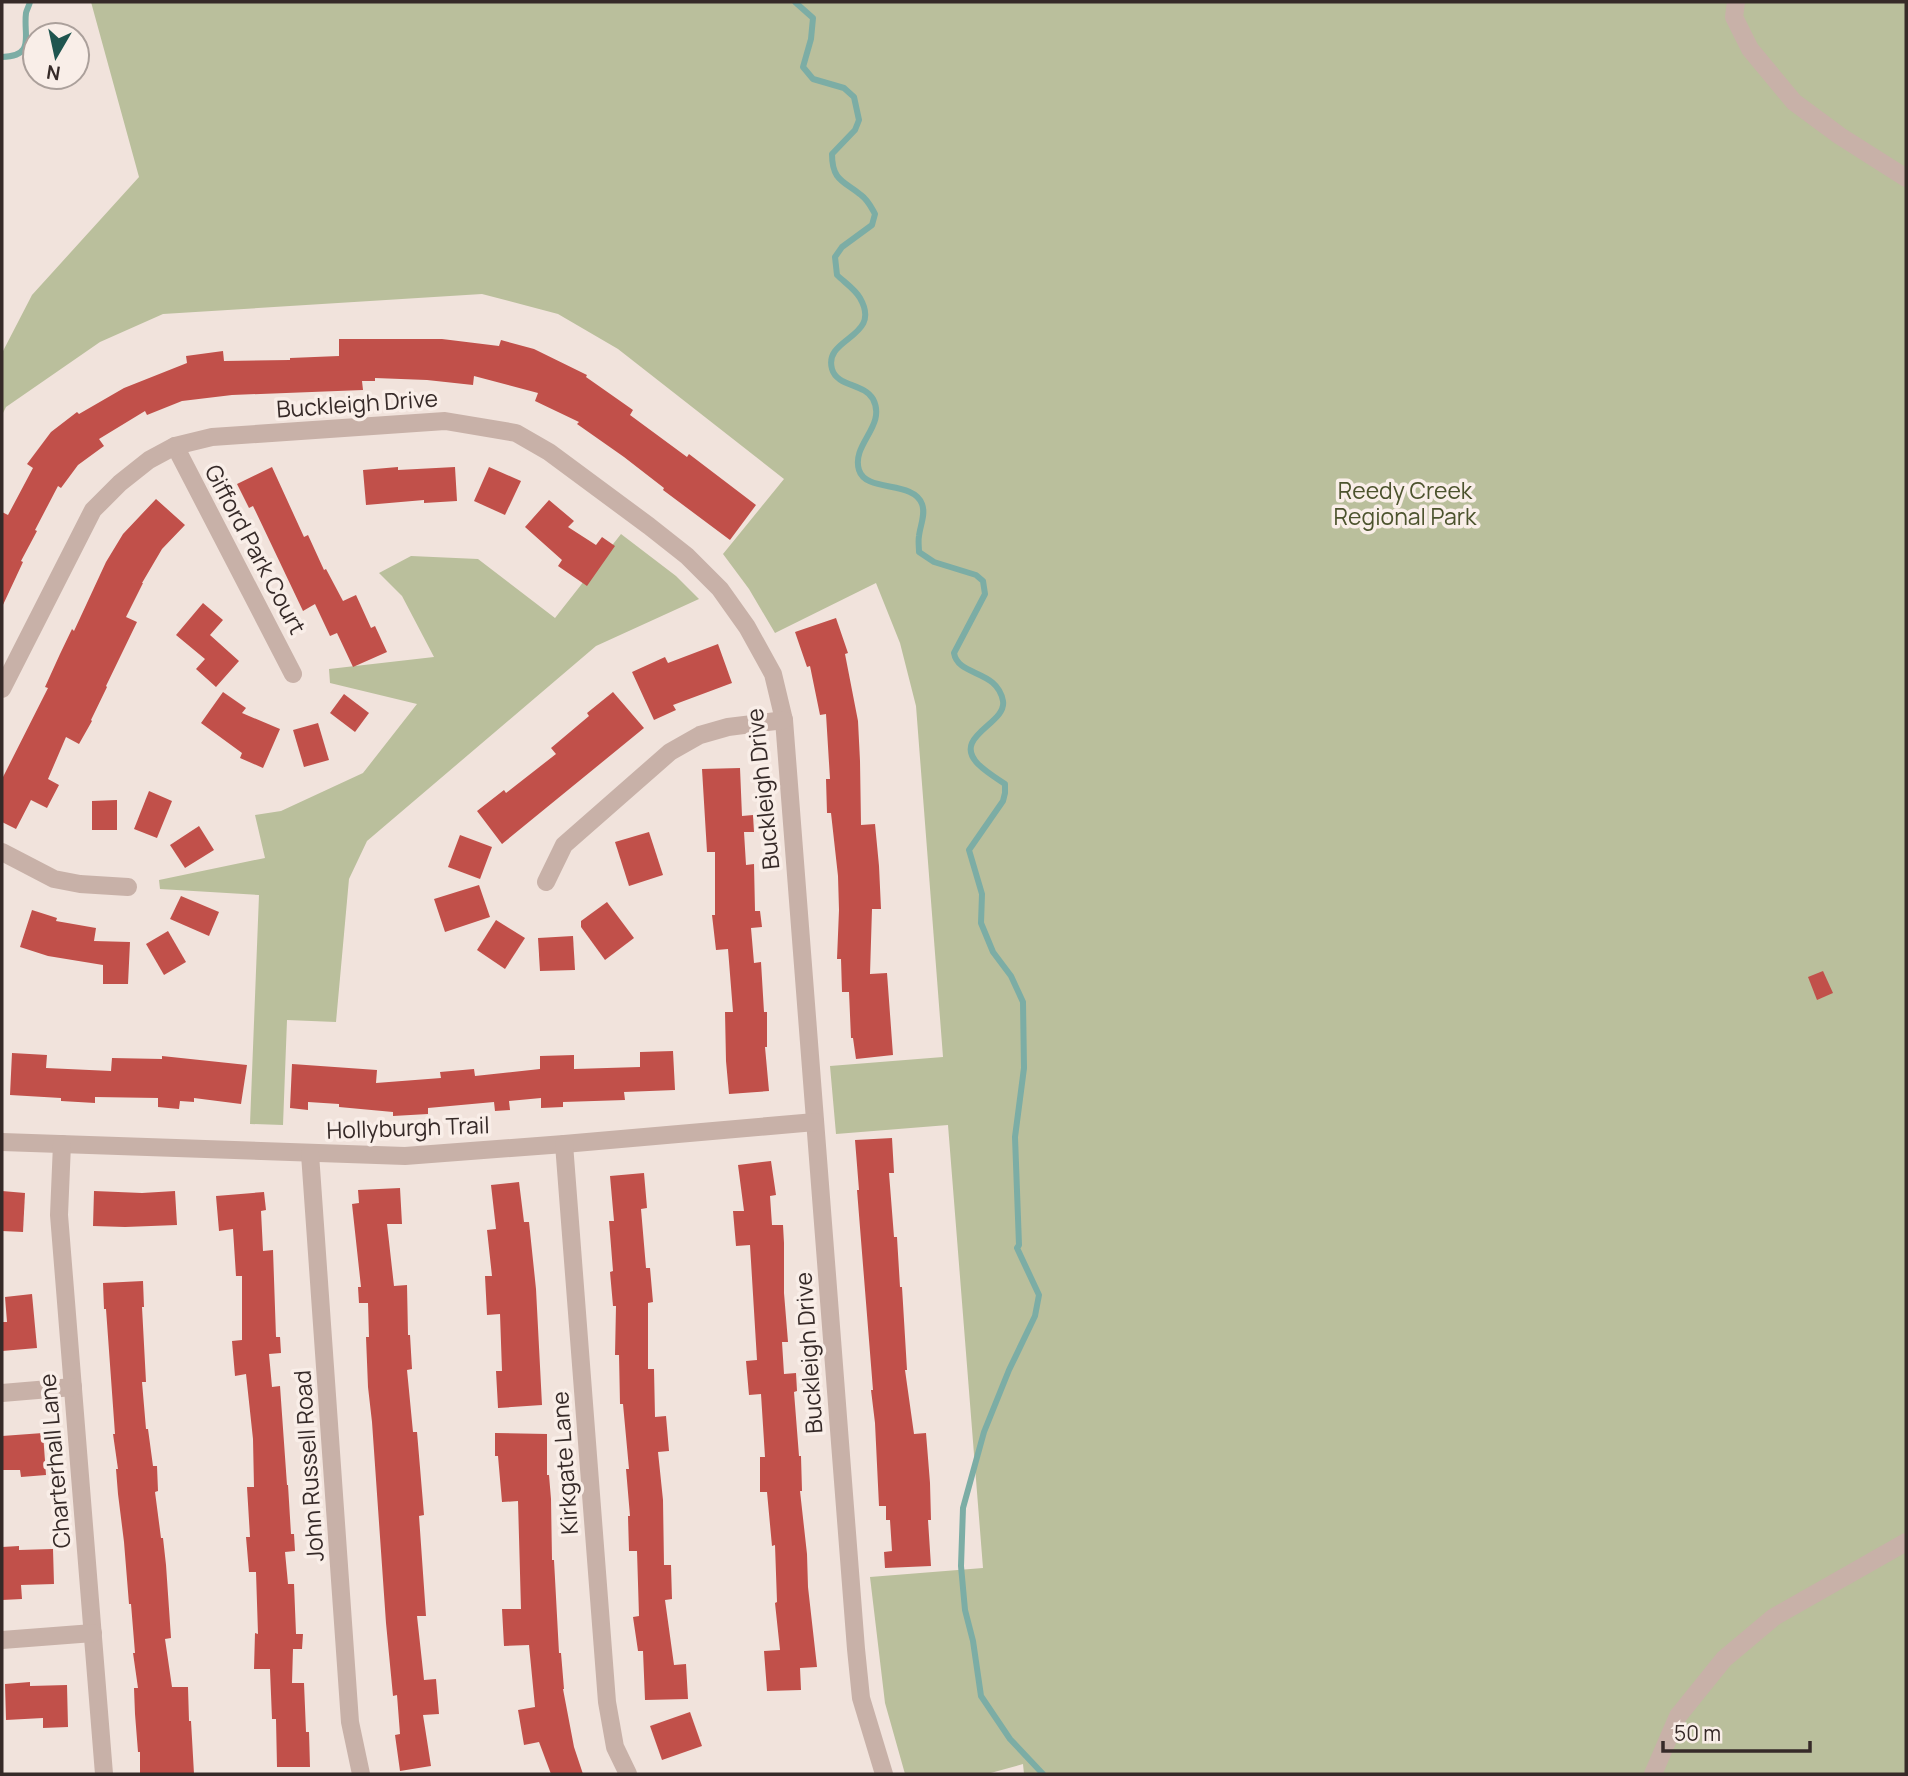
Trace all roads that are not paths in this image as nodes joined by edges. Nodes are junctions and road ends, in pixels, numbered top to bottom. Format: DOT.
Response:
graph roads {
  1 [pos="1736,2"];
  2 [pos="1906,178"];
  3 [pos="175,446"];
  4 [pos="293,674"];
  5 [pos="2,689"];
  6 [pos="784,720"];
  7 [pos="2,852"];
  8 [pos="546,882"];
  9 [pos="128,887"];
  10 [pos="815,1122"];
  11 [pos="2,1142"];
  12 [pos="62,1144"];
  13 [pos="564,1144"];
  14 [pos="310,1154"];
  15 [pos="73,1387"];
  16 [pos="2,1392"];
  17 [pos="1906,1542"];
  18 [pos="93,1633"];
  19 [pos="2,1640"];
  20 [pos="104,1774"];
  21 [pos="361,1774"];
  22 [pos="628,1774"];
  23 [pos="884,1774"];
  24 [pos="1653,1774"];
  1 -- 2 [label="street"];
  3 -- 4 [label="street, Gifford Park Court"];
  3 -- 5 [label="street, Buckleigh Drive"];
  3 -- 6 [label="street, Buckleigh Drive"];
  6 -- 8 [label="street"];
  6 -- 10 [label="street, Buckleigh Drive"];
  7 -- 9 [label="street"];
  10 -- 13 [label="street, Hollyburgh Trail"];
  10 -- 23 [label="street, Buckleigh Drive"];
  11 -- 12 [label="street, Hollyburgh Trail"];
  12 -- 14 [label="street, Hollyburgh Trail"];
  12 -- 15 [label="street, Charterhall Lane"];
  13 -- 14 [label="street, Hollyburgh Trail"];
  13 -- 22 [label="street, Kirkgate Lane"];
  14 -- 21 [label="street, John Russell Road"];
  15 -- 16 [label="street"];
  15 -- 18 [label="street, Charterhall Lane"];
  17 -- 24 [label="street"];
  18 -- 19 [label="street"];
  18 -- 20 [label="street, Charterhall Lane"];
}
